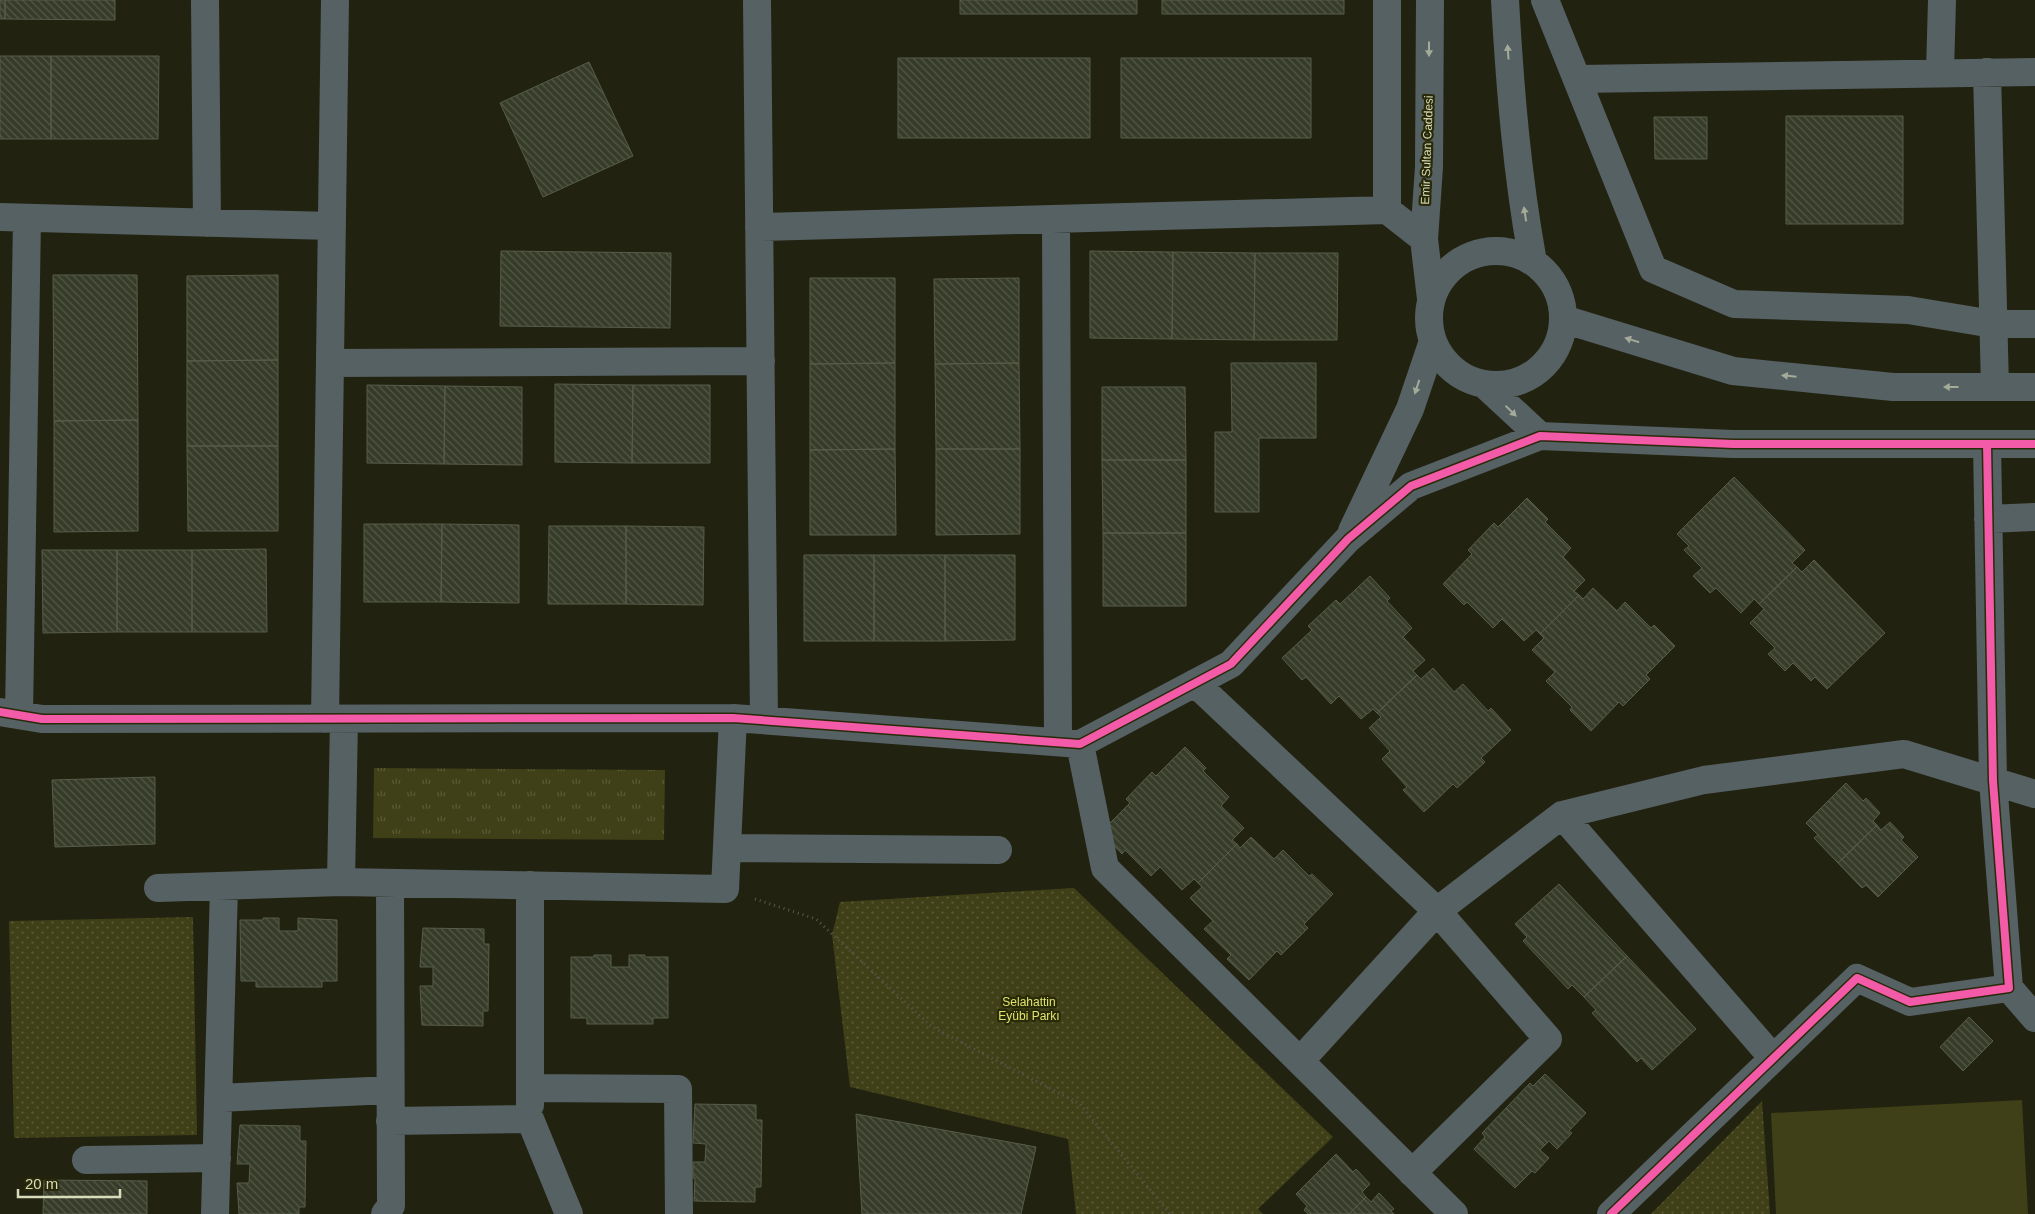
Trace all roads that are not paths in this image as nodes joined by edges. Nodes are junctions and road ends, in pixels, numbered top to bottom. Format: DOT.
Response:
graph roads {
  1 [pos="205,0"];
  2 [pos="335,0"];
  3 [pos="757,0"];
  4 [pos="1387,0"];
  5 [pos="1430,0"];
  6 [pos="1504,0"];
  7 [pos="1545,0"];
  8 [pos="1942,0"];
  9 [pos="1940,72"];
  10 [pos="1987,72"];
  11 [pos="2035,72"];
  12 [pos="1578,79"];
  13 [pos="1387,210"];
  14 [pos="0,217"];
  15 [pos="27,218"];
  16 [pos="1056,219"];
  17 [pos="208,223"];
  18 [pos="332,226"];
  19 [pos="760,227"];
  20 [pos="1424,239"];
  21 [pos="1533,262"];
  22 [pos="1432,299"];
  23 [pos="1563,320"];
  24 [pos="1993,324"];
  25 [pos="2035,324"];
  26 [pos="1433,341"];
  27 [pos="761,361"];
  28 [pos="330,362"];
  29 [pos="1484,384"];
  30 [pos="1995,387"];
  31 [pos="2035,387"];
  32 [pos="1540,436"];
  33 [pos="1987,444"];
  34 [pos="2035,444"];
  35 [pos="2035,517"];
  36 [pos="1988,519"];
  37 [pos="1348,539"];
  38 [pos="1195,683"];
  39 [pos="9,713"];
  40 [pos="733,718"];
  41 [pos="335,719"];
  42 [pos="764,720"];
  43 [pos="1069,743"];
  44 [pos="1992,781"];
  45 [pos="2035,794"];
  46 [pos="1562,816"];
  47 [pos="728,848"];
  48 [pos="998,850"];
  49 [pos="341,882"];
  50 [pos="390,883"];
  51 [pos="530,885"];
  52 [pos="224,886"];
  53 [pos="158,888"];
  54 [pos="1437,911"];
  55 [pos="2009,988"];
  56 [pos="2035,1018"];
  57 [pos="1774,1058"];
  58 [pos="1300,1061"];
  59 [pos="530,1088"];
  60 [pos="390,1090"];
  61 [pos="218,1098"];
  62 [pos="530,1120"];
  63 [pos="390,1121"];
  64 [pos="216,1158"];
  65 [pos="86,1160"];
  66 [pos="1412,1173"];
  67 [pos="215,1214"];
  68 [pos="385,1214"];
  69 [pos="569,1214"];
  70 [pos="680,1214"];
  71 [pos="1454,1214"];
  72 [pos="1611,1214"];
  1 -- 17 [label="street"];
  2 -- 18 [label="street"];
  3 -- 19 [label="street"];
  4 -- 13 [label="street"];
  5 -- 20 [label="street, Emir Sultan Caddesi, one-way"];
  21 -- 6 [label="street, one-way"];
  7 -- 12 [label="street"];
  8 -- 9 [label="street"];
  9 -- 10 [label="street"];
  9 -- 12 [label="street"];
  10 -- 11 [label="street"];
  10 -- 24 [label="street"];
  12 -- 24 [label="street"];
  13 -- 16 [label="street"];
  13 -- 20 [label="street"];
  14 -- 15 [label="street"];
  15 -- 17 [label="street"];
  15 -- 39 [label="street"];
  16 -- 19 [label="street"];
  16 -- 43 [label="street"];
  17 -- 18 [label="street"];
  18 -- 28 [label="street"];
  19 -- 27 [label="street"];
  20 -- 22 [label="street, Emir Sultan Caddesi"];
  21 -- 22 [label="street"];
  21 -- 23 [label="street"];
  22 -- 26 [label="street"];
  23 -- 29 [label="street"];
  30 -- 23 [label="street, one-way"];
  24 -- 25 [label="street"];
  24 -- 30 [label="street"];
  26 -- 29 [label="street"];
  26 -- 37 [label="street, one-way"];
  27 -- 28 [label="street"];
  27 -- 42 [label="street"];
  28 -- 41 [label="street"];
  29 -- 32 [label="street, one-way"];
  30 -- 31 [label="street"];
  32 -- 33 [label="street"];
  32 -- 37 [label="street"];
  33 -- 34 [label="street"];
  33 -- 36 [label="street"];
  35 -- 36 [label="street"];
  36 -- 44 [label="street"];
  37 -- 38 [label="street"];
  38 -- 43 [label="street"];
  38 -- 54 [label="street"];
  39 -- 41 [label="street"];
  40 -- 41 [label="street"];
  40 -- 42 [label="street"];
  40 -- 47 [label="street"];
  41 -- 49 [label="street"];
  42 -- 43 [label="street"];
  43 -- 58 [label="street"];
  44 -- 45 [label="street"];
  44 -- 46 [label="street"];
  44 -- 55 [label="street"];
  46 -- 54 [label="street"];
  46 -- 57 [label="street"];
  47 -- 48 [label="street"];
  47 -- 51 [label="street"];
  49 -- 50 [label="street"];
  49 -- 52 [label="street"];
  50 -- 51 [label="street"];
  50 -- 60 [label="street"];
  51 -- 59 [label="street"];
  52 -- 53 [label="street"];
  52 -- 61 [label="street"];
  54 -- 58 [label="street"];
  54 -- 66 [label="street"];
  55 -- 56 [label="street"];
  55 -- 57 [label="street"];
  57 -- 72 [label="street"];
  58 -- 66 [label="street"];
  59 -- 62 [label="street"];
  59 -- 70 [label="street"];
  60 -- 61 [label="street"];
  60 -- 63 [label="street"];
  61 -- 64 [label="street"];
  62 -- 63 [label="street"];
  62 -- 69 [label="street"];
  63 -- 68 [label="street"];
  64 -- 65 [label="street"];
  64 -- 67 [label="street"];
  66 -- 71 [label="street"];
}
